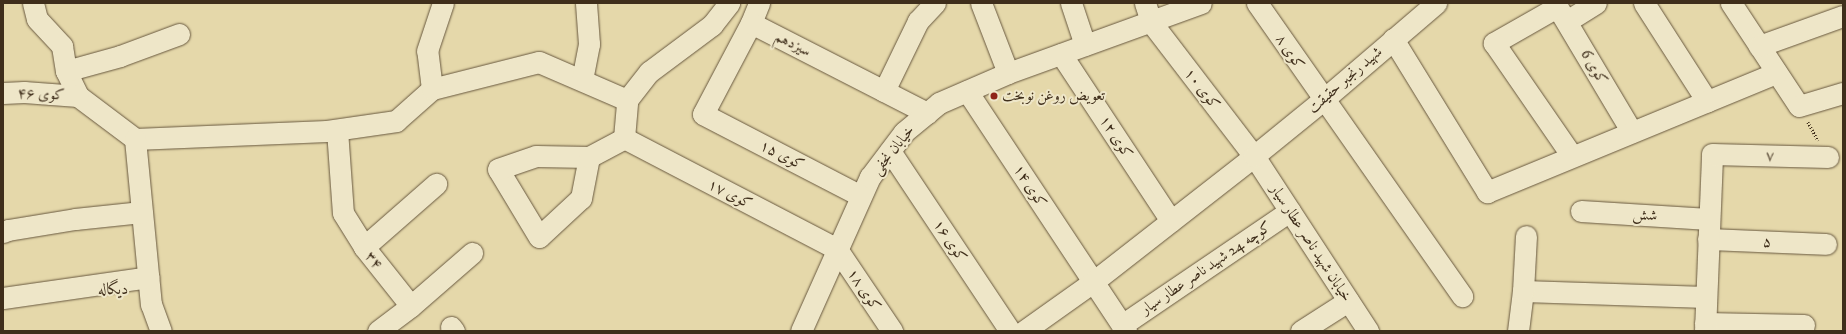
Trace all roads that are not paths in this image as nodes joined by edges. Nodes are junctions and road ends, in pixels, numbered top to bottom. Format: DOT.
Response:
graph roads {
  1 [pos="33,3"];
  2 [pos="443,3"];
  3 [pos="586,3"];
  4 [pos="729,3"];
  5 [pos="759,3"];
  6 [pos="935,3"];
  7 [pos="981,3"];
  8 [pos="1071,3"];
  9 [pos="1201,3"];
  10 [pos="1257,3"];
  11 [pos="1436,3"];
  12 [pos="1596,3"];
  13 [pos="1644,3"];
  14 [pos="1731,3"];
  15 [pos="1559,10"];
  16 [pos="1148,13"];
  17 [pos="1843,16"];
  18 [pos="751,23"];
  19 [pos="179,34"];
  20 [pos="1393,39"];
  21 [pos="1085,45"];
  22 [pos="1759,46"];
  23 [pos="1061,54"];
  24 [pos="66,71"];
  25 [pos="1008,73"];
  26 [pos="1776,73"];
  27 [pos="582,80"];
  28 [pos="432,89"];
  29 [pos="884,91"];
  30 [pos="967,91"];
  31 [pos="3,93"];
  32 [pos="1843,93"];
  33 [pos="78,96"];
  34 [pos="627,100"];
  35 [pos="1323,100"];
  36 [pos="1707,101"];
  37 [pos="927,113"];
  38 [pos="336,130"];
  39 [pos="1632,132"];
  40 [pos="624,138"];
  41 [pos="135,139"];
  42 [pos="890,151"];
  43 [pos="1254,156"];
  44 [pos="1572,156"];
  45 [pos="589,157"];
  46 [pos="1828,157"];
  47 [pos="436,184"];
  48 [pos="861,196"];
  49 [pos="1290,211"];
  50 [pos="1581,211"];
  51 [pos="142,212"];
  52 [pos="1171,221"];
  53 [pos="1709,229"];
  54 [pos="3,232"];
  55 [pos="1526,236"];
  56 [pos="1826,244"];
  57 [pos="364,247"];
  58 [pos="837,249"];
  59 [pos="472,253"];
  60 [pos="148,277"];
  61 [pos="1093,282"];
  62 [pos="1523,291"];
  63 [pos="1462,296"];
  64 [pos="1706,297"];
  65 [pos="3,298"];
  66 [pos="1348,301"];
  67 [pos="411,306"];
  68 [pos="1804,325"];
  69 [pos="1705,327"];
  70 [pos="1124,328"];
  71 [pos="161,331"];
  72 [pos="378,331"];
  73 [pos="801,331"];
  74 [pos="892,331"];
  75 [pos="1010,331"];
  76 [pos="1024,331"];
  77 [pos="1301,331"];
  78 [pos="1368,331"];
  79 [pos="1518,331"];
  1 -- 24 [label="street"];
  2 -- 28 [label="street"];
  3 -- 27 [label="street"];
  4 -- 34 [label="street"];
  5 -- 18 [label="street"];
  6 -- 29 [label="street"];
  7 -- 25 [label="street"];
  8 -- 21 [label="street"];
  9 -- 16 [label="street, خیابان نجفی"];
  10 -- 35 [label="street, کوی ۸"];
  11 -- 20 [label="street, شهید رنجبر حقیقت"];
  12 -- 15 [label="street"];
  13 -- 36 [label="street"];
  14 -- 22 [label="street"];
  15 -- 39 [label="street, کوی 6"];
  15 -- 44 [label="street"];
  16 -- 21 [label="street, خیابان نجفی"];
  16 -- 43 [label="street, کوی ۱۰"];
  17 -- 22 [label="street"];
  18 -- 29 [label="street, سیزدهم"];
  18 -- 48 [label="street, کوی ۱۵"];
  19 -- 24 [label="street"];
  20 -- 35 [label="street, شهید رنجبر حقیقت"];
  20 -- 44 [label="street"];
  21 -- 23 [label="street, خیابان نجفی"];
  22 -- 26 [label="street"];
  23 -- 25 [label="street, خیابان نجفی"];
  23 -- 52 [label="street, کوی ۱۲"];
  24 -- 33 [label="street"];
  25 -- 30 [label="street, خیابان نجفی"];
  26 -- 32 [label="street"];
  26 -- 36 [label="street"];
  27 -- 28 [label="street"];
  27 -- 34 [label="street"];
  28 -- 38 [label="street"];
  29 -- 37 [label="street, سیزدهم"];
  30 -- 37 [label="street, خیابان نجفی"];
  30 -- 61 [label="street, کوی ۱۴"];
  31 -- 33 [label="street, کوی ۴۶"];
  33 -- 41 [label="street"];
  34 -- 40 [label="street"];
  35 -- 43 [label="street, شهید رنجبر حقیقت"];
  35 -- 63 [label="street, کوی ۸"];
  36 -- 39 [label="street"];
  37 -- 42 [label="street, خیابان نجفی"];
  38 -- 41 [label="street"];
  38 -- 57 [label="street, ۳۴"];
  39 -- 44 [label="street"];
  40 -- 45 [label="street"];
  40 -- 58 [label="street, کوی ۱۷"];
  41 -- 51 [label="street"];
  42 -- 48 [label="street, خیابان نجفی"];
  42 -- 75 [label="street, کوی ۱۶"];
  43 -- 49 [label="street, خیابان شهید ناصر عطار سیار"];
  43 -- 52 [label="street, شهید رنجبر حقیقت"];
  45 -- 45 [label="street"];
  46 -- 53 [label="street, ۷"];
  47 -- 57 [label="street"];
  48 -- 58 [label="street, خیابان نجفی"];
  49 -- 66 [label="street, خیابان شهید ناصر عطار سیار"];
  49 -- 70 [label="street, کوچه 24 شهید ناصر عطار سیار"];
  50 -- 53 [label="street, شش"];
  51 -- 54 [label="street"];
  51 -- 60 [label="street"];
  52 -- 61 [label="street, شهید رنجبر حقیقت"];
  53 -- 56 [label="street, ۵"];
  53 -- 64 [label="street"];
  55 -- 62 [label="street"];
  57 -- 67 [label="street, ۳۴"];
  58 -- 73 [label="street, خیابان نجفی"];
  58 -- 74 [label="street, کوی ۱۸"];
  59 -- 67 [label="street"];
  60 -- 65 [label="street"];
  60 -- 71 [label="street"];
  61 -- 70 [label="street, کوی ۱۴"];
  61 -- 76 [label="street, شهید رنجبر حقیقت"];
  62 -- 64 [label="street"];
  62 -- 79 [label="street"];
  64 -- 69 [label="street"];
  66 -- 77 [label="street"];
  66 -- 78 [label="street, خیابان شهید ناصر عطار سیار"];
  67 -- 72 [label="street"];
  68 -- 69 [label="street"];
}
